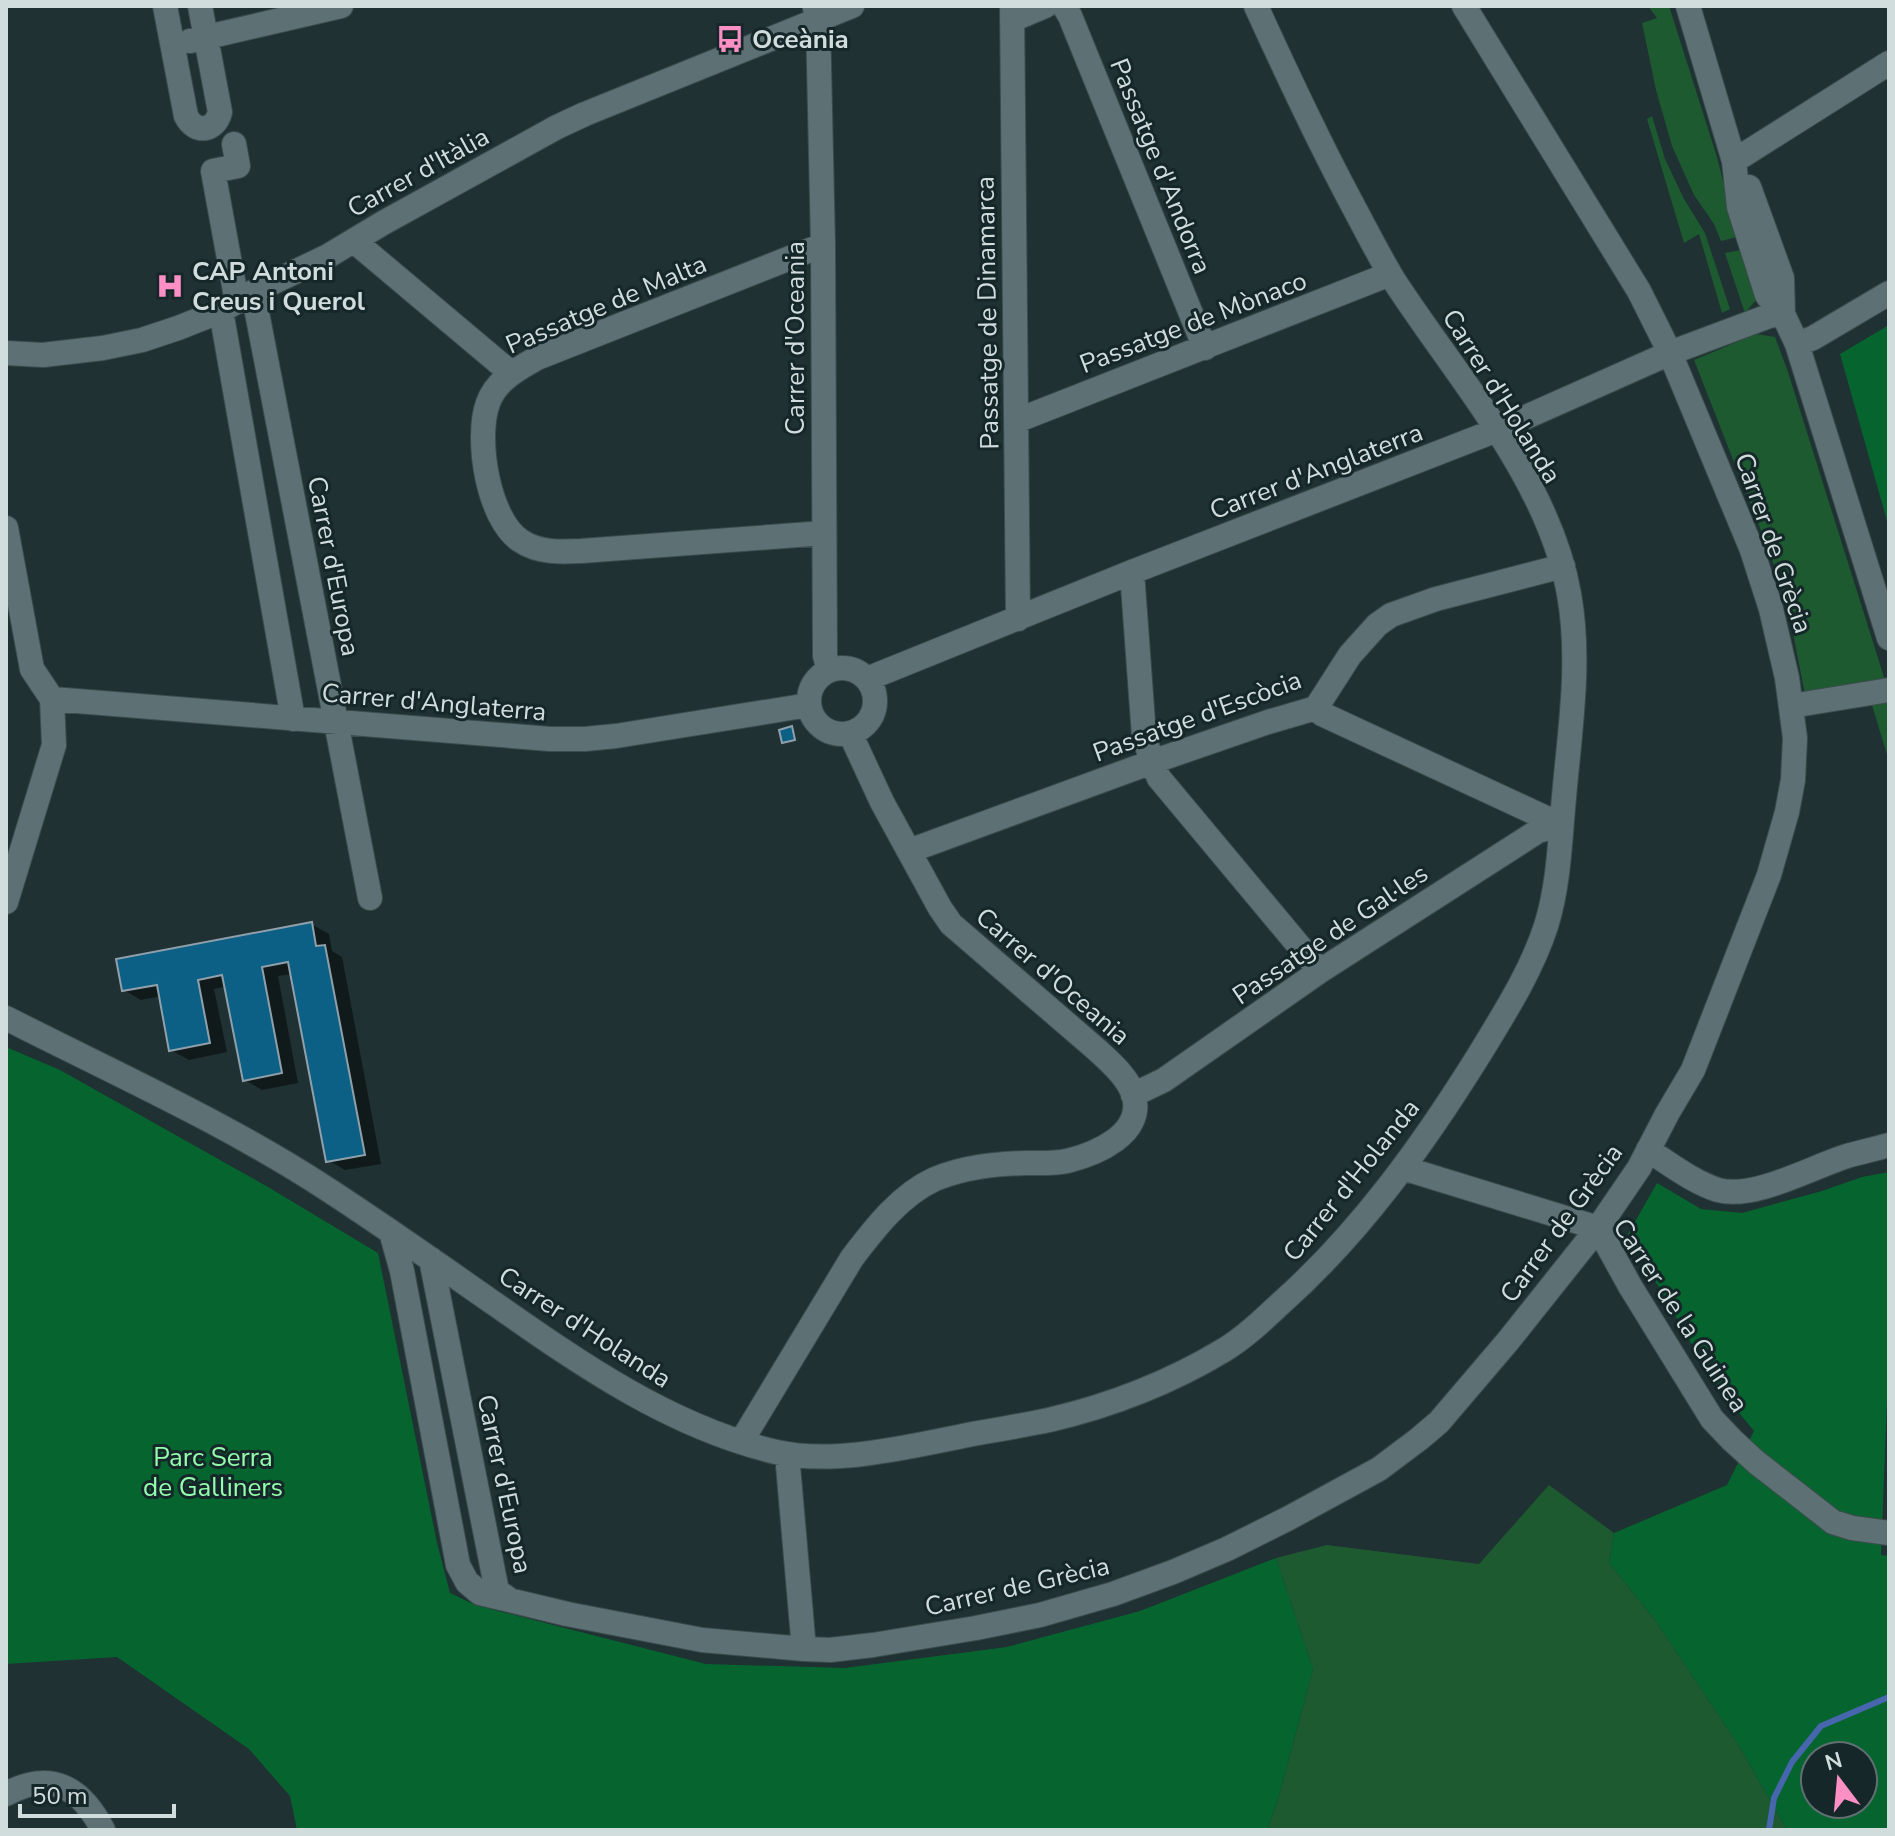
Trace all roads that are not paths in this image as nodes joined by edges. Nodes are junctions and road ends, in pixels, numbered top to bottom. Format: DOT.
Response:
graph roads {
  1 [pos="165,6"];
  2 [pos="200,6"];
  3 [pos="341,6"];
  4 [pos="852,6"];
  5 [pos="1045,6"];
  6 [pos="1064,6"];
  7 [pos="1256,6"];
  8 [pos="1464,6"];
  9 [pos="1688,6"];
  10 [pos="816,13"];
  11 [pos="1012,13"];
  12 [pos="205,38"];
  13 [pos="172,44"];
  14 [pos="1889,63"];
  15 [pos="234,144"];
  16 [pos="1734,161"];
  17 [pos="354,241"];
  18 [pos="823,245"];
  19 [pos="1390,274"];
  20 [pos="1889,293"];
  21 [pos="237,302"];
  22 [pos="1783,314"];
  23 [pos="1797,344"];
  24 [pos="1205,348"];
  25 [pos="6,353"];
  26 [pos="1670,353"];
  27 [pos="511,373"];
  28 [pos="1016,421"];
  29 [pos="1497,430"];
  30 [pos="6,528"];
  31 [pos="824,533"];
  32 [pos="1563,566"];
  33 [pos="1132,572"];
  34 [pos="1883,600"];
  35 [pos="1018,619"];
  36 [pos="1889,638"];
  37 [pos="829,670"];
  38 [pos="867,679"];
  39 [pos="1889,690"];
  40 [pos="52,699"];
  41 [pos="809,705"];
  42 [pos="1791,706"];
  43 [pos="1316,708"];
  44 [pos="293,719"];
  45 [pos="335,722"];
  46 [pos="850,733"];
  47 [pos="1152,762"];
  48 [pos="1561,825"];
  49 [pos="909,851"];
  50 [pos="370,898"];
  51 [pos="6,902"];
  52 [pos="1320,971"];
  53 [pos="6,1018"];
  54 [pos="1133,1095"];
  55 [pos="1889,1145"];
  56 [pos="1648,1150"];
  57 [pos="1403,1168"];
  58 [pos="1598,1228"];
  59 [pos="391,1232"];
  60 [pos="431,1259"];
  61 [pos="741,1442"];
  62 [pos="787,1454"];
  63 [pos="1889,1533"];
  64 [pos="510,1600"];
  65 [pos="804,1649"];
  66 [pos="6,1794"];
  67 [pos="103,1830"];
  1 -- 13 [label="street"];
  2 -- 12 [label="street"];
  3 -- 12 [label="street"];
  4 -- 10 [label="street, Carrer d'Itàlia"];
  5 -- 11 [label="street"];
  6 -- 24 [label="street, Passatge d'Andorra"];
  7 -- 19 [label="street, Carrer d'Holanda"];
  8 -- 26 [label="street, Carrer de Grècia"];
  9 -- 16 [label="street"];
  10 -- 17 [label="street, Carrer d'Itàlia"];
  10 -- 18 [label="street, Carrer d'Oceania"];
  11 -- 28 [label="street, Passatge de Dinamarca"];
  12 -- 13 [label="street"];
  12 -- 13 [label="street"];
  14 -- 16 [label="street"];
  15 -- 21 [label="street, Carrer d'Europa"];
  16 -- 22 [label="street"];
  17 -- 21 [label="street, Carrer d'Itàlia"];
  17 -- 27 [label="street"];
  18 -- 27 [label="street, Passatge de Malta"];
  18 -- 31 [label="street, Carrer d'Oceania"];
  19 -- 24 [label="street, Passatge de Mònaco"];
  19 -- 29 [label="street, Carrer d'Holanda"];
  20 -- 23 [label="street"];
  21 -- 25 [label="street, Carrer d'Itàlia"];
  21 -- 44 [label="street, Carrer d'Europa"];
  21 -- 45 [label="street, Carrer d'Europa"];
  22 -- 23 [label="street"];
  22 -- 26 [label="street, Carrer d'Anglaterra"];
  23 -- 34 [label="street"];
  24 -- 28 [label="street, Passatge de Mònaco"];
  26 -- 29 [label="street, Carrer d'Anglaterra"];
  26 -- 42 [label="street, Carrer de Grècia"];
  27 -- 31 [label="street, Passatge de Malta"];
  28 -- 35 [label="street, Passatge de Dinamarca"];
  29 -- 32 [label="street, Carrer d'Holanda"];
  29 -- 33 [label="street, Carrer d'Anglaterra"];
  30 -- 40 [label="street"];
  31 -- 37 [label="street, Carrer d'Oceania"];
  32 -- 43 [label="street, Passatge d'Escòcia"];
  32 -- 48 [label="street, Carrer d'Holanda"];
  33 -- 35 [label="street, Carrer d'Anglaterra"];
  33 -- 47 [label="street"];
  34 -- 36 [label="street"];
  35 -- 38 [label="street, Carrer d'Anglaterra"];
  37 -- 38 [label="street"];
  37 -- 41 [label="street"];
  38 -- 46 [label="street"];
  39 -- 42 [label="street"];
  40 -- 44 [label="street, Carrer d'Anglaterra"];
  40 -- 51 [label="street"];
  41 -- 45 [label="street, Carrer d'Anglaterra"];
  41 -- 46 [label="street"];
  42 -- 56 [label="street, Carrer de Grècia"];
  43 -- 47 [label="street, Passatge d'Escòcia"];
  43 -- 48 [label="street"];
  44 -- 45 [label="street, Carrer d'Anglaterra"];
  45 -- 50 [label="street, Carrer d'Europa"];
  46 -- 49 [label="street, Carrer d'Oceania"];
  47 -- 49 [label="street, Passatge d'Escòcia"];
  47 -- 52 [label="street"];
  48 -- 52 [label="street, Passatge de Gal·les"];
  48 -- 57 [label="street, Carrer d'Holanda"];
  49 -- 54 [label="street, Carrer d'Oceania"];
  52 -- 54 [label="street, Passatge de Gal·les"];
  53 -- 59 [label="street, Carrer d'Holanda"];
  54 -- 61 [label="street"];
  55 -- 56 [label="street"];
  56 -- 58 [label="street, Carrer de Grècia"];
  57 -- 58 [label="street, Carrer de la Guinea"];
  57 -- 62 [label="street, Carrer d'Holanda"];
  58 -- 63 [label="street, Carrer de la Guinea"];
  58 -- 65 [label="street, Carrer de Grècia"];
  59 -- 60 [label="street, Carrer d'Holanda"];
  59 -- 64 [label="street, Carrer d'Europa"];
  60 -- 61 [label="street, Carrer d'Holanda"];
  60 -- 64 [label="street, Carrer d'Europa"];
  61 -- 62 [label="street, Carrer d'Holanda"];
  62 -- 65 [label="street"];
  64 -- 65 [label="street, Carrer de Grècia"];
  66 -- 67 [label="street"];
}
